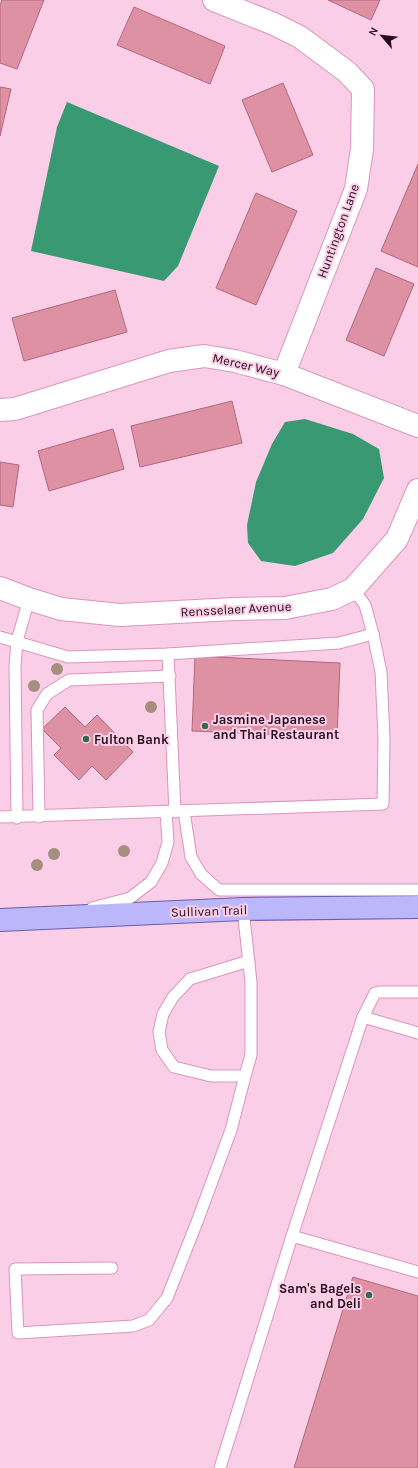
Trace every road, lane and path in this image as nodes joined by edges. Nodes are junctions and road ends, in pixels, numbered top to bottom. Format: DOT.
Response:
graph roads {
  1 [pos="214,0"];
  2 [pos="284,374"];
  3 [pos="0,410"];
  4 [pos="418,426"];
  5 [pos="418,490"];
  6 [pos="0,588"];
  7 [pos="353,589"];
  8 [pos="29,599"];
  9 [pos="374,634"];
  10 [pos="0,637"];
  11 [pos="17,641"];
  12 [pos="168,654"];
  13 [pos="170,676"];
  14 [pos="175,812"];
  15 [pos="0,817"];
  16 [pos="39,817"];
  17 [pos="18,818"];
  18 [pos="418,890"];
  19 [pos="418,907"];
  20 [pos="242,909"];
  21 [pos="49,918"];
  22 [pos="0,920"];
  23 [pos="249,962"];
  24 [pos="418,992"];
  25 [pos="363,1017"];
  26 [pos="418,1033"];
  27 [pos="245,1076"];
  28 [pos="292,1236"];
  29 [pos="112,1268"];
  30 [pos="418,1272"];
  31 [pos="220,1468"];
  1 -- 2 [label="street, Huntington Lane"];
  2 -- 3 [label="street, Mercer Way"];
  2 -- 4 [label="street, Mercer Way"];
  5 -- 7 [label="street, Rensselaer Avenue"];
  6 -- 8 [label="street, Rensselaer Avenue"];
  7 -- 8 [label="street, Rensselaer Avenue"];
  7 -- 9 [label="lane"];
  8 -- 11 [label="lane"];
  9 -- 12 [label="lane"];
  9 -- 14 [label="lane"];
  10 -- 11 [label="lane"];
  11 -- 12 [label="lane"];
  11 -- 17 [label="lane"];
  12 -- 13 [label="lane"];
  13 -- 14 [label="lane"];
  13 -- 16 [label="lane"];
  14 -- 16 [label="lane"];
  14 -- 18 [label="lane"];
  14 -- 21 [label="lane"];
  15 -- 17 [label="lane"];
  16 -- 17 [label="lane"];
  19 -- 20 [label="main road, Sullivan Trail"];
  20 -- 21 [label="main road, Sullivan Trail"];
  20 -- 23 [label="lane"];
  21 -- 22 [label="main road, Sullivan Trail"];
  23 -- 27 [label="lane"];
  23 -- 27 [label="lane"];
  24 -- 25 [label="lane"];
  25 -- 26 [label="lane"];
  25 -- 28 [label="lane"];
  27 -- 29 [label="lane"];
  28 -- 30 [label="lane"];
  28 -- 31 [label="lane"];
}
